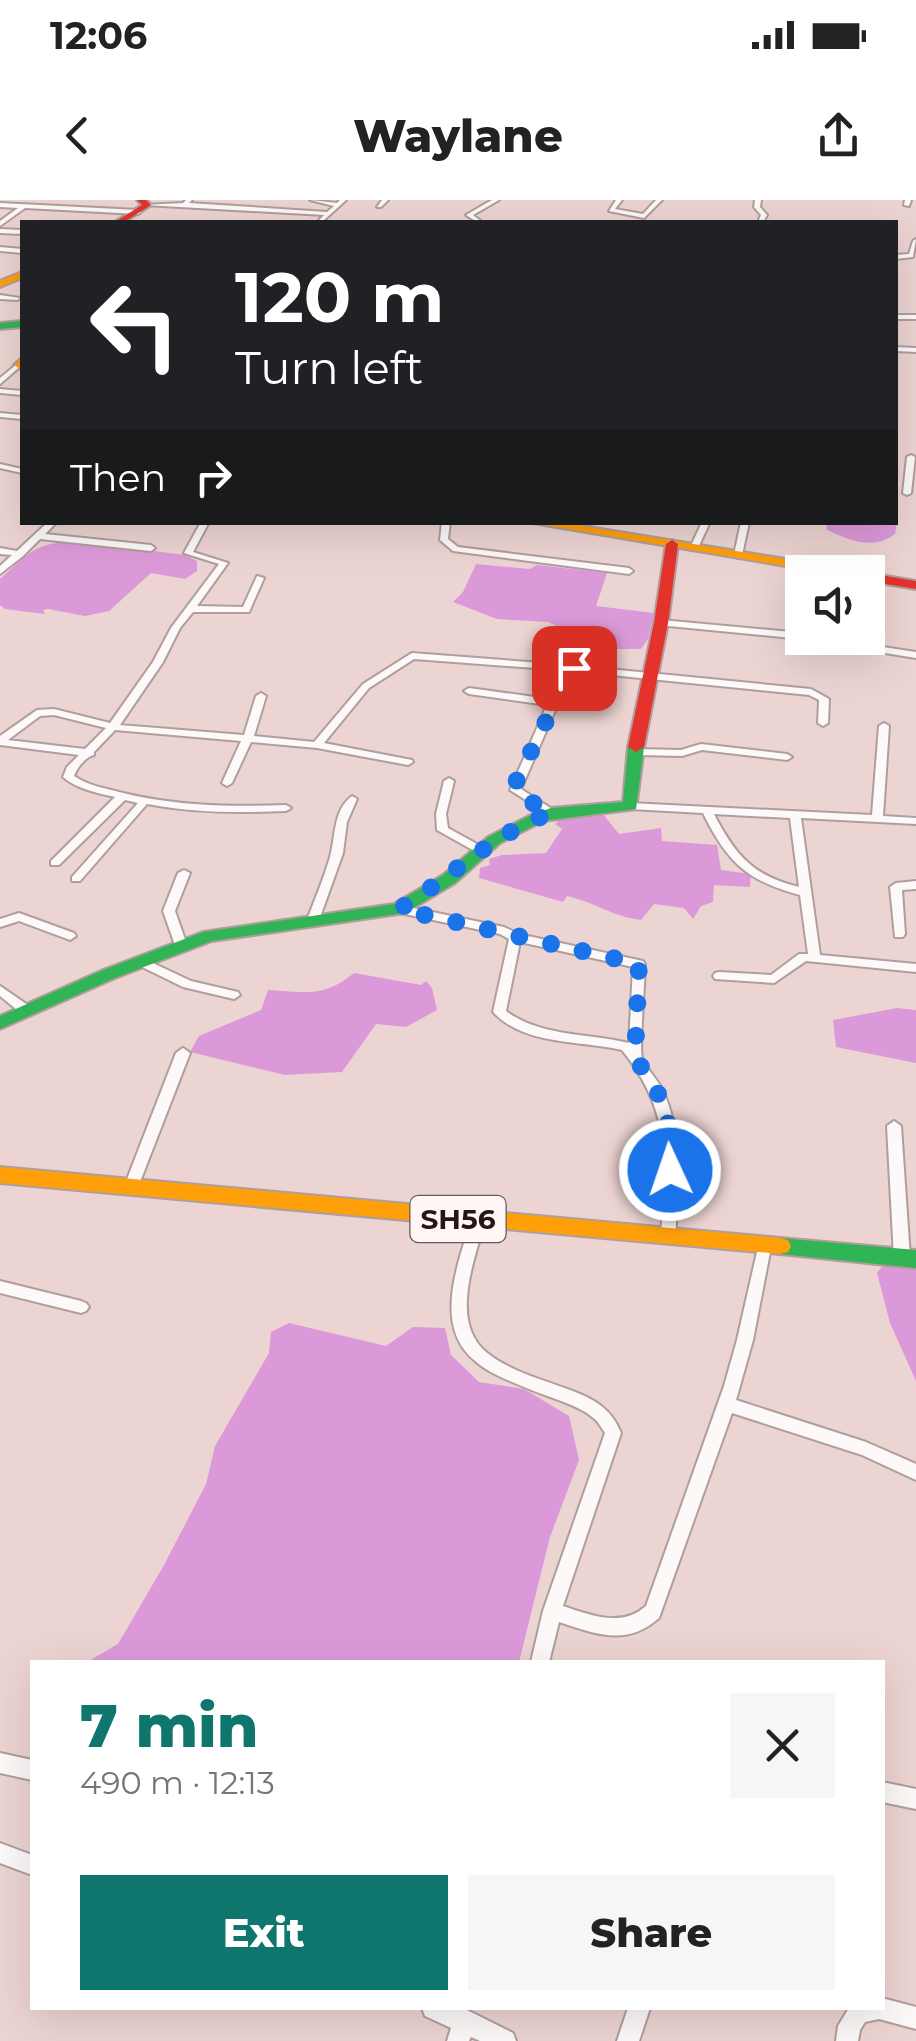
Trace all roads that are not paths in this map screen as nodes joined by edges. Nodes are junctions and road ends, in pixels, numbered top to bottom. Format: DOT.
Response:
graph roads {
  1 [pos="291,200"];
  2 [pos="313,200"];
  3 [pos="496,200"];
  4 [pos="620,200"];
  5 [pos="659,200"];
  6 [pos="187,202"];
  7 [pos="341,202"];
  8 [pos="21,203"];
  9 [pos="0,204"];
  10 [pos="62,204"];
  11 [pos="142,206"];
  12 [pos="264,210"];
  13 [pos="279,210"];
  14 [pos="328,214"];
  15 [pos="121,220"];
  16 [pos="252,220"];
  17 [pos="322,220"];
  18 [pos="477,220"];
  19 [pos="0,228"];
  20 [pos="916,241"];
  21 [pos="20,249"];
  22 [pos="0,250"];
  23 [pos="912,257"];
  24 [pos="0,297"];
  25 [pos="17,298"];
  26 [pos="20,365"];
  27 [pos="0,382"];
  28 [pos="911,457"];
  29 [pos="912,493"];
  30 [pos="50,525"];
  31 [pos="203,525"];
  32 [pos="446,525"];
  33 [pos="552,525"];
  34 [pos="705,525"];
  35 [pos="744,525"];
  36 [pos="40,536"];
  37 [pos="672,544"];
  38 [pos="151,548"];
  39 [pos="694,548"];
  40 [pos="0,551"];
  41 [pos="20,554"];
  42 [pos="738,555"];
  43 [pos="785,563"];
  44 [pos="628,570"];
  45 [pos="0,571"];
  46 [pos="260,578"];
  47 [pos="885,580"];
  48 [pos="916,585"];
  49 [pos="190,609"];
  50 [pos="661,623"];
  51 [pos="785,634"];
  52 [pos="885,650"];
  53 [pos="916,655"];
  54 [pos="568,668"];
  55 [pos="650,676"];
  56 [pos="469,691"];
  57 [pos="261,696"];
  58 [pos="555,703"];
  59 [pos="822,723"];
  60 [pos="113,726"];
  61 [pos="884,726"];
  62 [pos="248,738"];
  63 [pos="0,741"];
  64 [pos="316,745"];
  65 [pos="636,752"];
  66 [pos="90,753"];
  67 [pos="788,757"];
  68 [pos="408,762"];
  69 [pos="449,781"];
  70 [pos="227,783"];
  71 [pos="122,798"];
  72 [pos="352,800"];
  73 [pos="143,803"];
  74 [pos="630,806"];
  75 [pos="286,808"];
  76 [pos="707,810"];
  77 [pos="551,813"];
  78 [pos="795,814"];
  79 [pos="877,819"];
  80 [pos="916,821"];
  81 [pos="482,850"];
  82 [pos="55,863"];
  83 [pos="184,873"];
  84 [pos="76,878"];
  85 [pos="916,885"];
  86 [pos="807,893"];
  87 [pos="399,909"];
  88 [pos="314,920"];
  89 [pos="0,923"];
  90 [pos="899,934"];
  91 [pos="70,936"];
  92 [pos="516,938"];
  93 [pos="181,945"];
  94 [pos="814,956"];
  95 [pos="140,961"];
  96 [pos="916,968"];
  97 [pos="719,976"];
  98 [pos="0,990"];
  99 [pos="234,996"];
  100 [pos="28,1011"];
  101 [pos="0,1024"];
  102 [pos="184,1053"];
  103 [pos="635,1057"];
  104 [pos="894,1126"];
  105 [pos="0,1176"];
  106 [pos="131,1187"];
  107 [pos="478,1221"];
  108 [pos="668,1238"];
  109 [pos="764,1248"];
  110 [pos="909,1259"];
  111 [pos="0,1287"];
  112 [pos="80,1307"];
  113 [pos="724,1404"];
  114 [pos="916,1472"];
  115 [pos="552,1611"];
  116 [pos="540,1660"];
  117 [pos="0,1763"];
  118 [pos="30,1770"];
  119 [pos="885,1793"];
  120 [pos="916,1799"];
  121 [pos="0,1853"];
  122 [pos="30,1864"];
  123 [pos="436,2010"];
  124 [pos="638,2010"];
  125 [pos="869,2010"];
  126 [pos="885,2010"];
  127 [pos="916,2018"];
  128 [pos="462,2031"];
  129 [pos="505,2041"];
  130 [pos="628,2041"];
  131 [pos="847,2041"];
  1 -- 13 [label="street"];
  2 -- 7 [label="street"];
  3 -- 18 [label="street"];
  4 -- 5 [label="street"];
  6 -- 11 [label="street"];
  6 -- 12 [label="street"];
  7 -- 14 [label="street"];
  8 -- 9 [label="street"];
  8 -- 10 [label="street"];
  8 -- 19 [label="street"];
  10 -- 11 [label="street"];
  11 -- 15 [label="main road"];
  12 -- 13 [label="street"];
  12 -- 16 [label="street"];
  13 -- 14 [label="street"];
  14 -- 17 [label="street"];
  20 -- 23 [label="street"];
  21 -- 22 [label="street"];
  24 -- 25 [label="street"];
  26 -- 27 [label="street"];
  28 -- 29 [label="street"];
  30 -- 36 [label="street"];
  31 -- 49 [label="street"];
  32 -- 44 [label="street"];
  33 -- 37 [label="main road"];
  34 -- 39 [label="street"];
  35 -- 42 [label="street"];
  36 -- 38 [label="street"];
  36 -- 41 [label="street"];
  37 -- 39 [label="main road"];
  37 -- 50 [label="main road"];
  39 -- 42 [label="main road"];
  40 -- 41 [label="street"];
  41 -- 45 [label="street"];
  42 -- 43 [label="main road"];
  46 -- 49 [label="street"];
  47 -- 48 [label="main road"];
  49 -- 60 [label="street"];
  50 -- 51 [label="street"];
  50 -- 55 [label="main road"];
  52 -- 53 [label="street"];
  54 -- 55 [label="street"];
  54 -- 58 [label="street"];
  54 -- 64 [label="street"];
  55 -- 59 [label="street"];
  55 -- 65 [label="main road"];
  56 -- 58 [label="street"];
  57 -- 62 [label="street"];
  58 -- 77 [label="street"];
  60 -- 62 [label="street"];
  60 -- 63 [label="street"];
  60 -- 66 [label="street"];
  61 -- 79 [label="street"];
  62 -- 64 [label="street"];
  62 -- 70 [label="street"];
  63 -- 66 [label="street"];
  64 -- 68 [label="street"];
  65 -- 67 [label="street"];
  65 -- 74 [label="main road"];
  66 -- 71 [label="street"];
  69 -- 81 [label="street"];
  71 -- 73 [label="street"];
  71 -- 82 [label="street"];
  72 -- 88 [label="street"];
  73 -- 75 [label="street"];
  73 -- 84 [label="street"];
  74 -- 76 [label="street"];
  74 -- 77 [label="main road"];
  76 -- 78 [label="street"];
  76 -- 86 [label="street"];
  77 -- 81 [label="main road"];
  78 -- 79 [label="street"];
  78 -- 86 [label="street"];
  79 -- 80 [label="street"];
  81 -- 87 [label="main road"];
  83 -- 93 [label="street"];
  85 -- 90 [label="street"];
  86 -- 94 [label="street"];
  87 -- 88 [label="main road"];
  87 -- 92 [label="street"];
  88 -- 93 [label="main road"];
  89 -- 91 [label="street"];
  92 -- 103 [label="street"];
  92 -- 103 [label="street"];
  93 -- 95 [label="main road"];
  94 -- 96 [label="street"];
  94 -- 97 [label="street"];
  95 -- 99 [label="street"];
  95 -- 100 [label="main road"];
  98 -- 100 [label="street"];
  100 -- 101 [label="main road"];
  102 -- 106 [label="street"];
  103 -- 108 [label="street"];
  104 -- 110 [label="street"];
  105 -- 106 [label="main road, SH56"];
  106 -- 107 [label="main road, SH56"];
  107 -- 108 [label="main road, SH56"];
  107 -- 115 [label="street"];
  108 -- 109 [label="main road, SH56"];
  109 -- 110 [label="main road, SH56"];
  109 -- 113 [label="street"];
  111 -- 112 [label="street"];
  113 -- 114 [label="street"];
  113 -- 115 [label="street"];
  115 -- 116 [label="street"];
  117 -- 118 [label="street"];
  119 -- 120 [label="street"];
  121 -- 122 [label="street"];
  123 -- 128 [label="street"];
  124 -- 130 [label="street"];
  125 -- 131 [label="street"];
  126 -- 127 [label="street"];
  128 -- 129 [label="street"];
}
